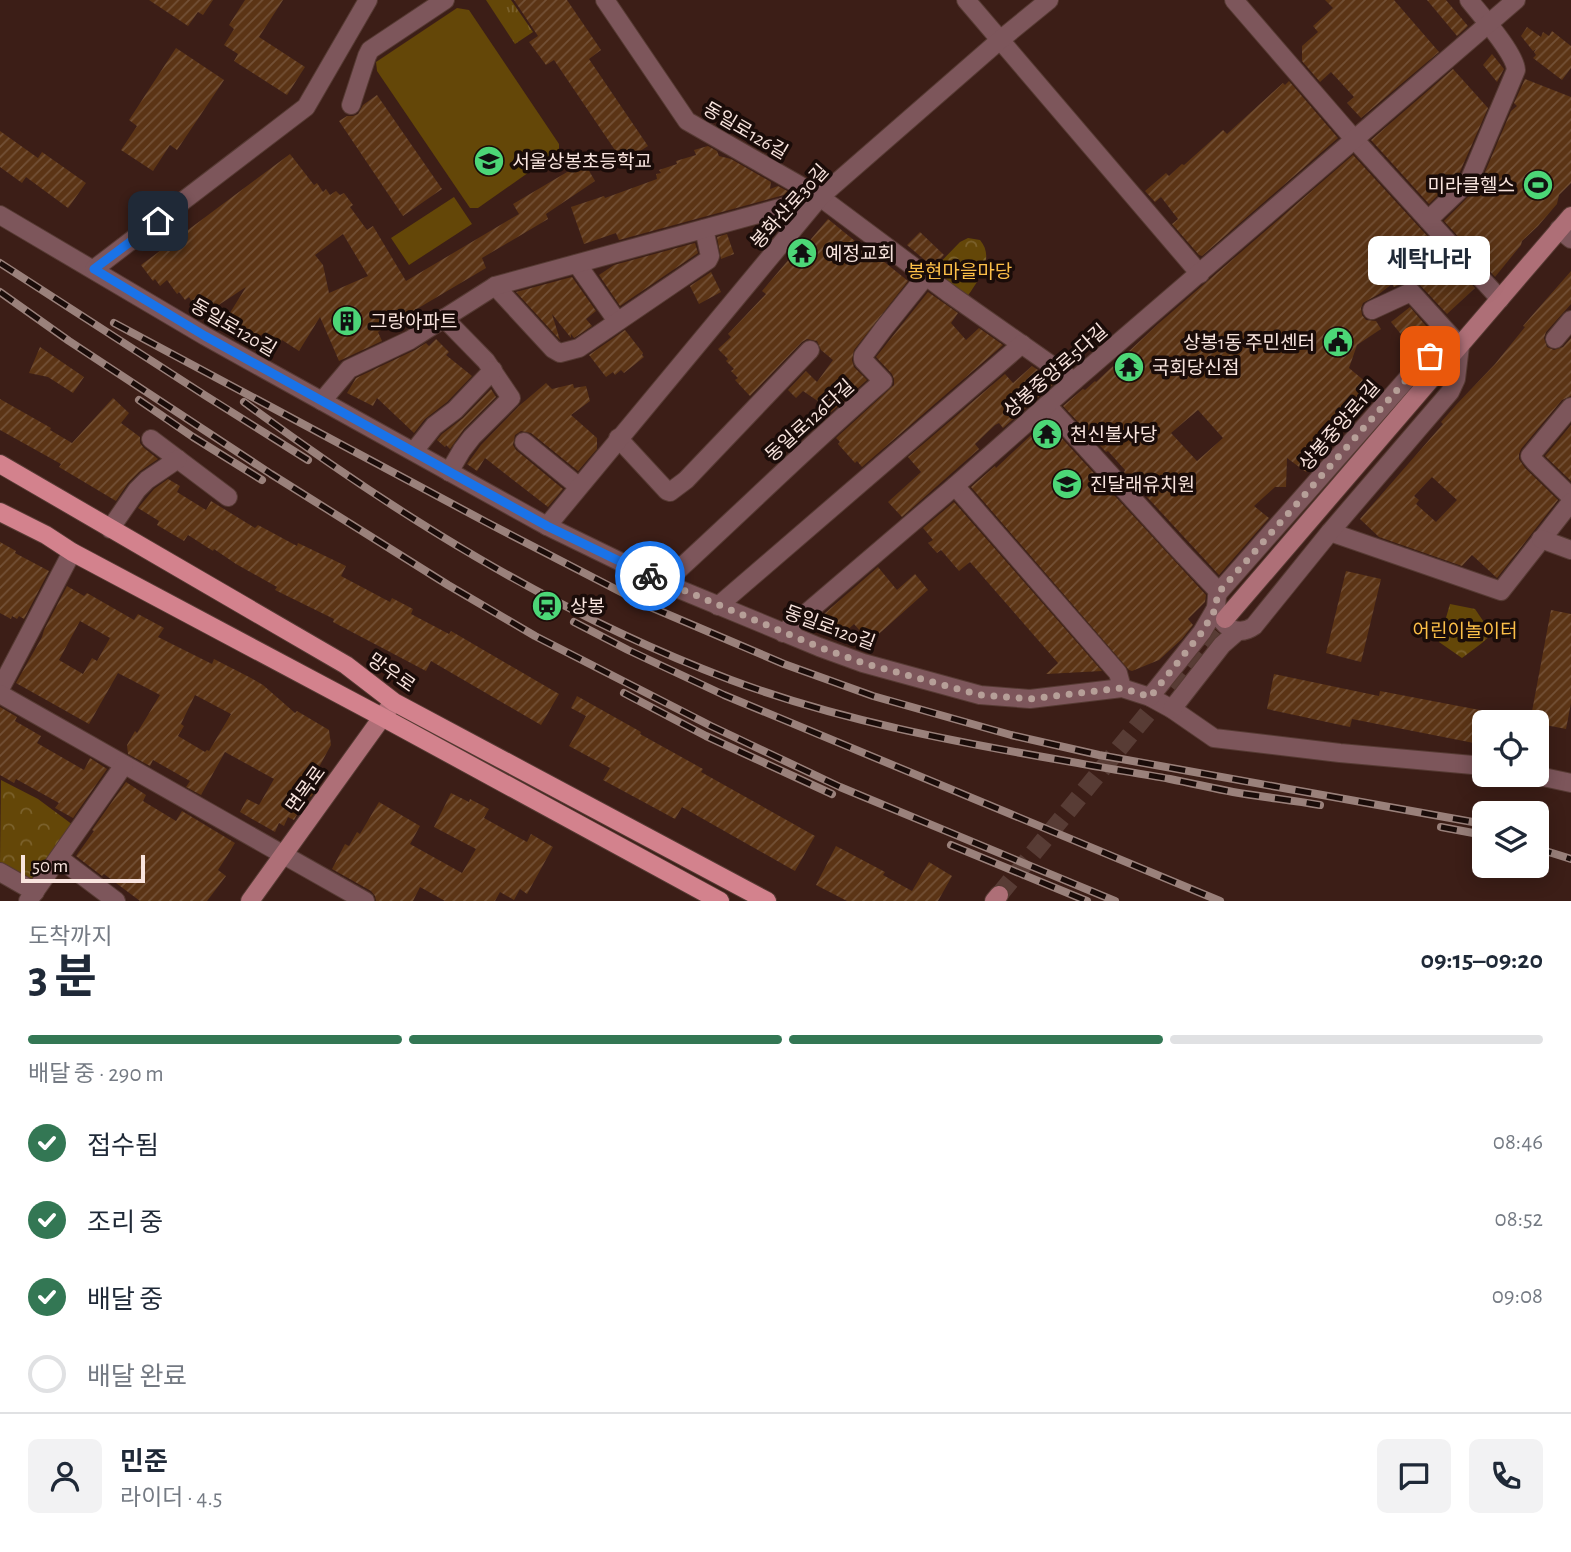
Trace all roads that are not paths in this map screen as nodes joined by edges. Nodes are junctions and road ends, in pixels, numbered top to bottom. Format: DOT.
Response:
graph roads {
  1 [pos="368,0"];
  2 [pos="445,0"];
  3 [pos="605,0"];
  4 [pos="966,0"];
  5 [pos="1049,0"];
  6 [pos="1234,0"];
  7 [pos="1469,0"];
  8 [pos="1516,0"];
  9 [pos="1489,24"];
  10 [pos="1000,40"];
  11 [pos="351,105"];
  12 [pos="1354,139"];
  13 [pos="820,197"];
  14 [pos="0,215"];
  15 [pos="1428,220"];
  16 [pos="1567,228"];
  17 [pos="704,229"];
  18 [pos="577,264"];
  19 [pos="94,269"];
  20 [pos="1200,274"];
  21 [pos="926,276"];
  22 [pos="495,286"];
  23 [pos="1500,299"];
  24 [pos="1372,310"];
  25 [pos="444,318"];
  26 [pos="1571,320"];
  27 [pos="617,321"];
  28 [pos="1555,339"];
  29 [pos="1022,344"];
  30 [pos="1460,346"];
  31 [pos="810,350"];
  32 [pos="493,370"];
  33 [pos="1074,381"];
  34 [pos="322,401"];
  35 [pos="1047,405"];
  36 [pos="1571,407"];
  37 [pos="618,438"];
  38 [pos="151,439"];
  39 [pos="524,442"];
  40 [pos="414,451"];
  41 [pos="178,460"];
  42 [pos="0,464"];
  43 [pos="449,472"];
  44 [pos="578,486"];
  45 [pos="955,486"];
  46 [pos="228,497"];
  47 [pos="1569,505"];
  48 [pos="0,512"];
  49 [pos="547,526"];
  50 [pos="110,529"];
  51 [pos="1330,532"];
  52 [pos="1541,539"];
  53 [pos="1571,550"];
  54 [pos="72,552"];
  55 [pos="664,583"];
  56 [pos="718,606"];
  57 [pos="1225,612"];
  58 [pos="783,633"];
  59 [pos="1122,688"];
  60 [pos="0,691"];
  61 [pos="1150,697"];
  62 [pos="394,702"];
  63 [pos="1172,709"];
  64 [pos="382,717"];
  65 [pos="124,765"];
  66 [pos="1472,765"];
  67 [pos="1549,778"];
  68 [pos="1571,783"];
  69 [pos="283,856"];
  70 [pos="58,858"];
  71 [pos="0,872"];
  72 [pos="31,896"];
  73 [pos="116,901"];
  74 [pos="250,901"];
  75 [pos="365,901"];
  76 [pos="720,901"];
  77 [pos="767,901"];
  1 -- 19 [label="street"];
  2 -- 11 [label="street"];
  3 -- 13 [label="street, 동일로126길"];
  4 -- 10 [label="street"];
  5 -- 10 [label="street, 봉화산로30길"];
  6 -- 12 [label="street"];
  7 -- 9 [label="street"];
  8 -- 9 [label="street, 상봉중앙로5다길"];
  9 -- 12 [label="street, 상봉중앙로5다길"];
  9 -- 15 [label="street"];
  10 -- 13 [label="street, 봉화산로30길"];
  10 -- 20 [label="street"];
  12 -- 15 [label="street"];
  12 -- 20 [label="street, 상봉중앙로5다길"];
  13 -- 17 [label="street"];
  13 -- 21 [label="street, 동일로126길"];
  13 -- 37 [label="street, 봉화산로30길"];
  14 -- 19 [label="street, 동일로120길"];
  15 -- 23 [label="street"];
  16 -- 23 [label="main road"];
  17 -- 18 [label="street"];
  17 -- 27 [label="street"];
  18 -- 22 [label="street"];
  18 -- 27 [label="street"];
  19 -- 34 [label="street, 동일로120길"];
  20 -- 33 [label="street, 상봉중앙로5다길"];
  21 -- 29 [label="street, 동일로126길"];
  21 -- 55 [label="street, 동일로126다길"];
  22 -- 25 [label="street"];
  22 -- 27 [label="street"];
  23 -- 30 [label="main road"];
  24 -- 30 [label="street"];
  25 -- 32 [label="street"];
  25 -- 34 [label="street"];
  26 -- 28 [label="street"];
  29 -- 33 [label="street, 동일로126길"];
  29 -- 56 [label="street"];
  30 -- 51 [label="street, 상봉중앙로1길"];
  30 -- 57 [label="main road"];
  30 -- 57 [label="street, 상봉중앙로1길"];
  31 -- 37 [label="street"];
  32 -- 40 [label="street"];
  32 -- 43 [label="street"];
  33 -- 35 [label="street, 상봉중앙로5다길"];
  34 -- 40 [label="street, 동일로120길"];
  35 -- 45 [label="street, 상봉중앙로5다길"];
  35 -- 57 [label="street"];
  36 -- 47 [label="street"];
  37 -- 44 [label="street, 봉화산로30길"];
  38 -- 41 [label="street"];
  39 -- 44 [label="street"];
  40 -- 43 [label="street, 동일로120길"];
  41 -- 46 [label="street"];
  41 -- 50 [label="street"];
  42 -- 50 [label="main road, 망우로"];
  43 -- 49 [label="street, 동일로120길"];
  44 -- 49 [label="street, 봉화산로30길"];
  45 -- 58 [label="street, 상봉중앙로5다길"];
  45 -- 59 [label="street"];
  47 -- 52 [label="street"];
  48 -- 54 [label="main road"];
  49 -- 55 [label="street, 동일로120길"];
  50 -- 62 [label="main road, 망우로"];
  51 -- 52 [label="street"];
  51 -- 57 [label="street, 상봉중앙로1길"];
  52 -- 53 [label="street"];
  54 -- 60 [label="street"];
  54 -- 64 [label="main road"];
  55 -- 56 [label="street, 동일로120길"];
  56 -- 58 [label="street, 동일로120길"];
  57 -- 61 [label="street, 상봉중앙로1길"];
  57 -- 63 [label="street, 상봉중앙로1길"];
  58 -- 59 [label="street, 동일로120길"];
  59 -- 61 [label="street, 동일로120길"];
  60 -- 65 [label="street"];
  61 -- 63 [label="street, 동일로120길"];
  62 -- 64 [label="main road, 면목로"];
  62 -- 77 [label="main road, 망우로"];
  63 -- 66 [label="street, 동일로120길"];
  64 -- 69 [label="main road, 면목로"];
  64 -- 76 [label="main road"];
  65 -- 69 [label="street"];
  65 -- 70 [label="street"];
  67 -- 68 [label="street"];
  69 -- 74 [label="main road, 면목로"];
  69 -- 75 [label="street"];
  70 -- 72 [label="street"];
  70 -- 73 [label="street"];
  71 -- 72 [label="street"];
}
